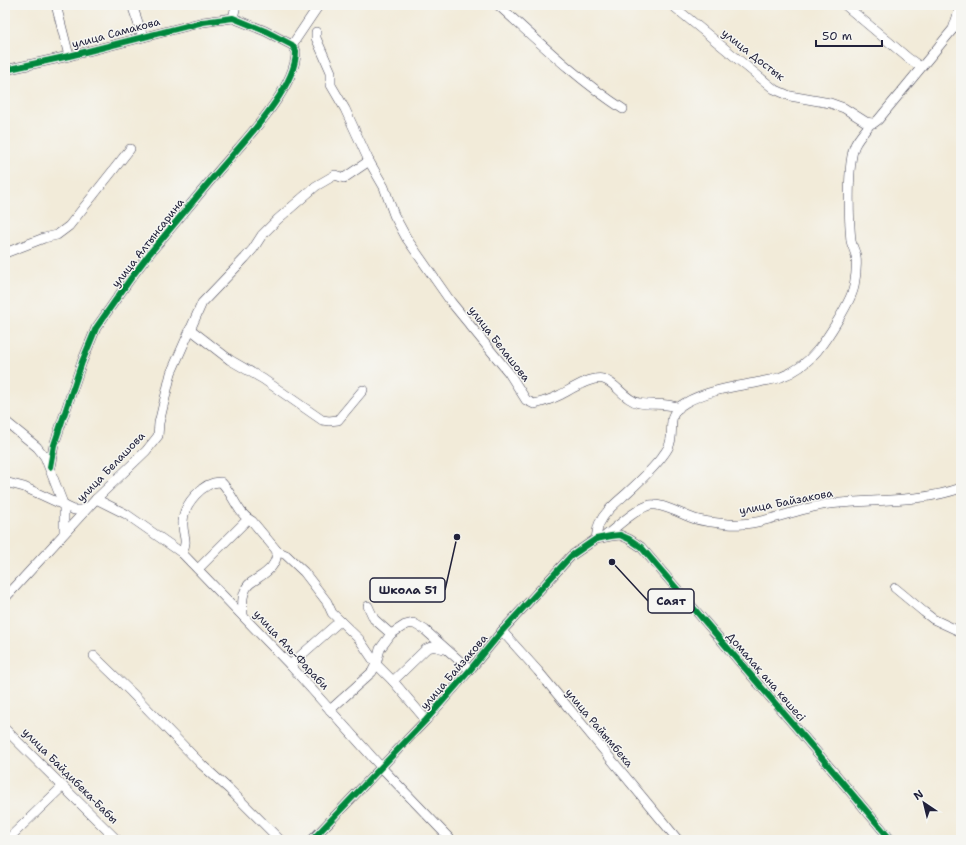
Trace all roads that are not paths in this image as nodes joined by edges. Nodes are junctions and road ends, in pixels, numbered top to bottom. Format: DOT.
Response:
graph roads {
  1 [pos="56,5"];
  2 [pos="132,5"];
  3 [pos="236,5"];
  4 [pos="319,5"];
  5 [pos="498,5"];
  6 [pos="672,5"];
  7 [pos="845,5"];
  8 [pos="958,6"];
  9 [pos="233,18"];
  10 [pos="953,29"];
  11 [pos="316,32"];
  12 [pos="961,35"];
  13 [pos="143,37"];
  14 [pos="294,48"];
  15 [pos="69,56"];
  16 [pos="921,67"];
  17 [pos="5,70"];
  18 [pos="623,109"];
  19 [pos="871,123"];
  20 [pos="130,149"];
  21 [pos="369,161"];
  22 [pos="5,253"];
  23 [pos="190,329"];
  24 [pos="363,390"];
  25 [pos="678,408"];
  26 [pos="5,421"];
  27 [pos="50,467"];
  28 [pos="5,482"];
  29 [pos="961,488"];
  30 [pos="96,499"];
  31 [pos="64,506"];
  32 [pos="89,506"];
  33 [pos="248,519"];
  34 [pos="64,533"];
  35 [pos="620,535"];
  36 [pos="600,538"];
  37 [pos="277,551"];
  38 [pos="182,553"];
  39 [pos="198,569"];
  40 [pos="895,588"];
  41 [pos="5,598"];
  42 [pos="368,606"];
  43 [pos="243,616"];
  44 [pos="340,621"];
  45 [pos="502,631"];
  46 [pos="961,632"];
  47 [pos="391,634"];
  48 [pos="446,649"];
  49 [pos="94,656"];
  50 [pos="376,664"];
  51 [pos="290,665"];
  52 [pos="470,670"];
  53 [pos="393,681"];
  54 [pos="330,710"];
  55 [pos="426,720"];
  56 [pos="5,729"];
  57 [pos="381,767"];
  58 [pos="63,786"];
  59 [pos="9,837"];
  60 [pos="117,840"];
  61 [pos="280,840"];
  62 [pos="312,840"];
  63 [pos="451,840"];
  64 [pos="678,840"];
  65 [pos="891,840"];
  1 -- 15 [label="street"];
  2 -- 13 [label="street"];
  3 -- 9 [label="street"];
  4 -- 14 [label="street, улица Алтынсарина"];
  5 -- 18 [label="street"];
  6 -- 19 [label="street, улица Достык"];
  7 -- 16 [label="street"];
  8 -- 10 [label="street"];
  9 -- 13 [label="street, улица Самакова"];
  9 -- 14 [label="street, улица Самакова"];
  10 -- 12 [label="street"];
  10 -- 16 [label="street"];
  11 -- 21 [label="street, улица Белашова"];
  13 -- 15 [label="street, улица Самакова"];
  14 -- 27 [label="street, улица Алтынсарина"];
  15 -- 17 [label="street, улица Самакова"];
  16 -- 19 [label="street"];
  19 -- 25 [label="street"];
  20 -- 22 [label="street"];
  21 -- 23 [label="street, улица Белашова"];
  21 -- 25 [label="street, улица Белашова"];
  23 -- 24 [label="street"];
  23 -- 30 [label="street, улица Белашова"];
  25 -- 36 [label="street"];
  26 -- 27 [label="street"];
  27 -- 31 [label="street"];
  28 -- 31 [label="street"];
  29 -- 36 [label="street, улица Байзакова"];
  30 -- 32 [label="street, улица Белашова"];
  30 -- 38 [label="street, улица Аль-Фараби"];
  31 -- 32 [label="street"];
  31 -- 34 [label="street"];
  32 -- 34 [label="street, улица Белашова"];
  33 -- 37 [label="street"];
  33 -- 38 [label="street"];
  33 -- 39 [label="street"];
  34 -- 41 [label="street, улица Белашова"];
  35 -- 36 [label="street, улица Байзакова"];
  35 -- 65 [label="street, Домалақ ана көшесі"];
  36 -- 45 [label="street, улица Байзакова"];
  37 -- 43 [label="street"];
  37 -- 44 [label="street"];
  38 -- 39 [label="street, улица Аль-Фараби"];
  39 -- 43 [label="street, улица Аль-Фараби"];
  40 -- 46 [label="street"];
  42 -- 47 [label="street"];
  43 -- 51 [label="street, улица Аль-Фараби"];
  44 -- 50 [label="street"];
  44 -- 51 [label="street"];
  45 -- 52 [label="street, улица Байзакова"];
  45 -- 64 [label="street, улица Райымбека"];
  47 -- 48 [label="street"];
  47 -- 50 [label="street"];
  48 -- 52 [label="street"];
  48 -- 53 [label="street"];
  49 -- 61 [label="street"];
  50 -- 53 [label="street"];
  50 -- 54 [label="street"];
  51 -- 54 [label="street, улица Аль-Фараби"];
  52 -- 55 [label="street, улица Байзакова"];
  53 -- 55 [label="street"];
  54 -- 57 [label="street, улица Аль-Фараби"];
  55 -- 57 [label="street, улица Байзакова"];
  56 -- 58 [label="street, улица Байдибека-Бабы"];
  57 -- 62 [label="street, улица Байзакова"];
  57 -- 63 [label="street, улица Аль-Фараби"];
  58 -- 59 [label="street"];
  58 -- 60 [label="street, улица Байдибека-Бабы"];
}
